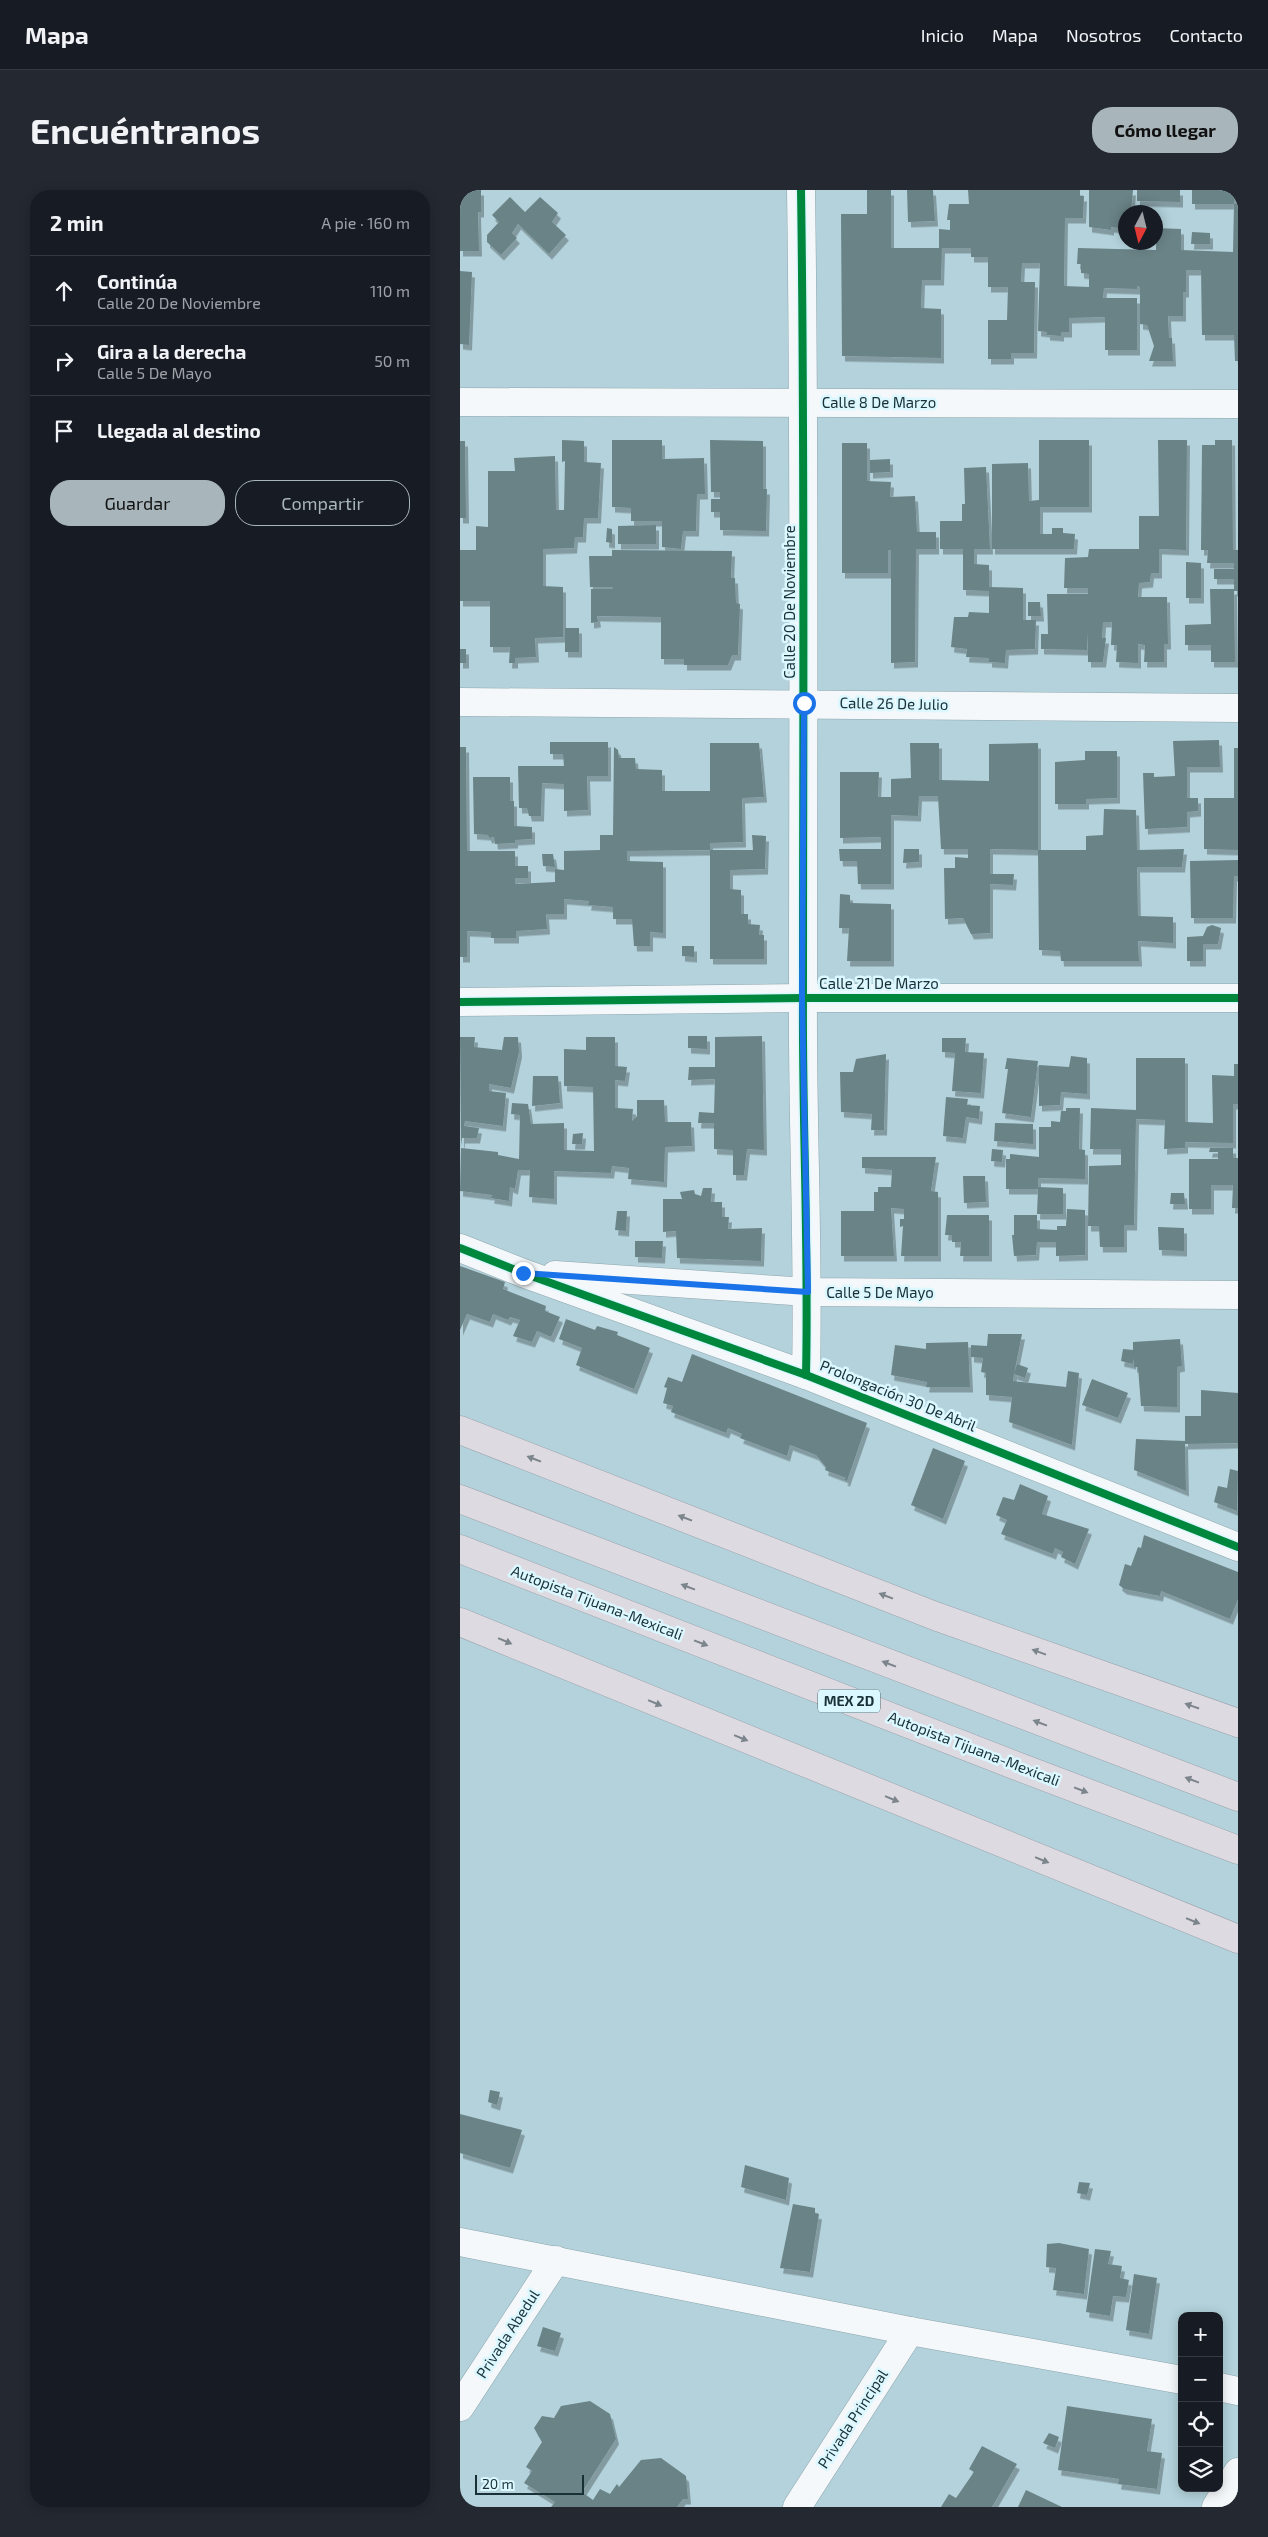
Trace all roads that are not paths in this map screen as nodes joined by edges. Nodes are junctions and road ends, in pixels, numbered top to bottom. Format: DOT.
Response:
graph roads {
  1 [pos="801,190"];
  2 [pos="460,402"];
  3 [pos="804,403"];
  4 [pos="1238,404"];
  5 [pos="460,702"];
  6 [pos="804,703"];
  7 [pos="1238,708"];
  8 [pos="802,998"];
  9 [pos="1238,998"];
  10 [pos="460,1002"];
  11 [pos="460,1248"];
  12 [pos="523,1273"];
  13 [pos="808,1292"];
  14 [pos="1238,1295"];
  15 [pos="806,1375"];
  16 [pos="460,1430"];
  17 [pos="460,1499"];
  18 [pos="1238,1547"];
  19 [pos="460,1549"];
  20 [pos="460,1622"];
  21 [pos="1238,1723"];
  22 [pos="1238,1797"];
  23 [pos="1238,1850"];
  24 [pos="1238,1939"];
  25 [pos="460,2242"];
  26 [pos="556,2260"];
  27 [pos="910,2330"];
  28 [pos="1178,2379"];
  29 [pos="1223,2388"];
  30 [pos="1238,2390"];
  31 [pos="460,2407"];
  32 [pos="1238,2472"];
  33 [pos="797,2507"];
  34 [pos="1216,2507"];
  1 -- 3 [label="street, Calle 20 De Noviembre"];
  2 -- 3 [label="street, Calle 8 De Marzo"];
  3 -- 4 [label="street, Calle 8 De Marzo"];
  3 -- 6 [label="street, Calle 20 De Noviembre"];
  5 -- 6 [label="street, Calle 26 De Julio"];
  6 -- 7 [label="street, Calle 26 De Julio"];
  6 -- 8 [label="street, Calle 20 De Noviembre"];
  8 -- 9 [label="street, Calle 21 De Marzo"];
  8 -- 10 [label="street, Calle 21 De Marzo"];
  8 -- 13 [label="street, Calle 20 De Noviembre"];
  11 -- 12 [label="street, Prolongación 30 De Abril"];
  12 -- 13 [label="street, Calle 5 De Mayo"];
  12 -- 15 [label="street, Prolongación 30 De Abril"];
  13 -- 14 [label="street, Calle 5 De Mayo"];
  13 -- 15 [label="street, Calle 20 De Noviembre"];
  15 -- 18 [label="street, Prolongación 30 De Abril"];
  21 -- 16 [label="highway, one-way"];
  22 -- 17 [label="highway, one-way"];
  19 -- 23 [label="highway, Autopista Tijuana-Mexicali / MEX 2D, one-way"];
  20 -- 24 [label="highway, one-way"];
  25 -- 26 [label="street"];
  26 -- 27 [label="street"];
  26 -- 31 [label="street, Privada Abedul"];
  27 -- 28 [label="street"];
  27 -- 33 [label="street, Privada Principal"];
  29 -- 30 [label="street"];
  32 -- 34 [label="street"];
}
